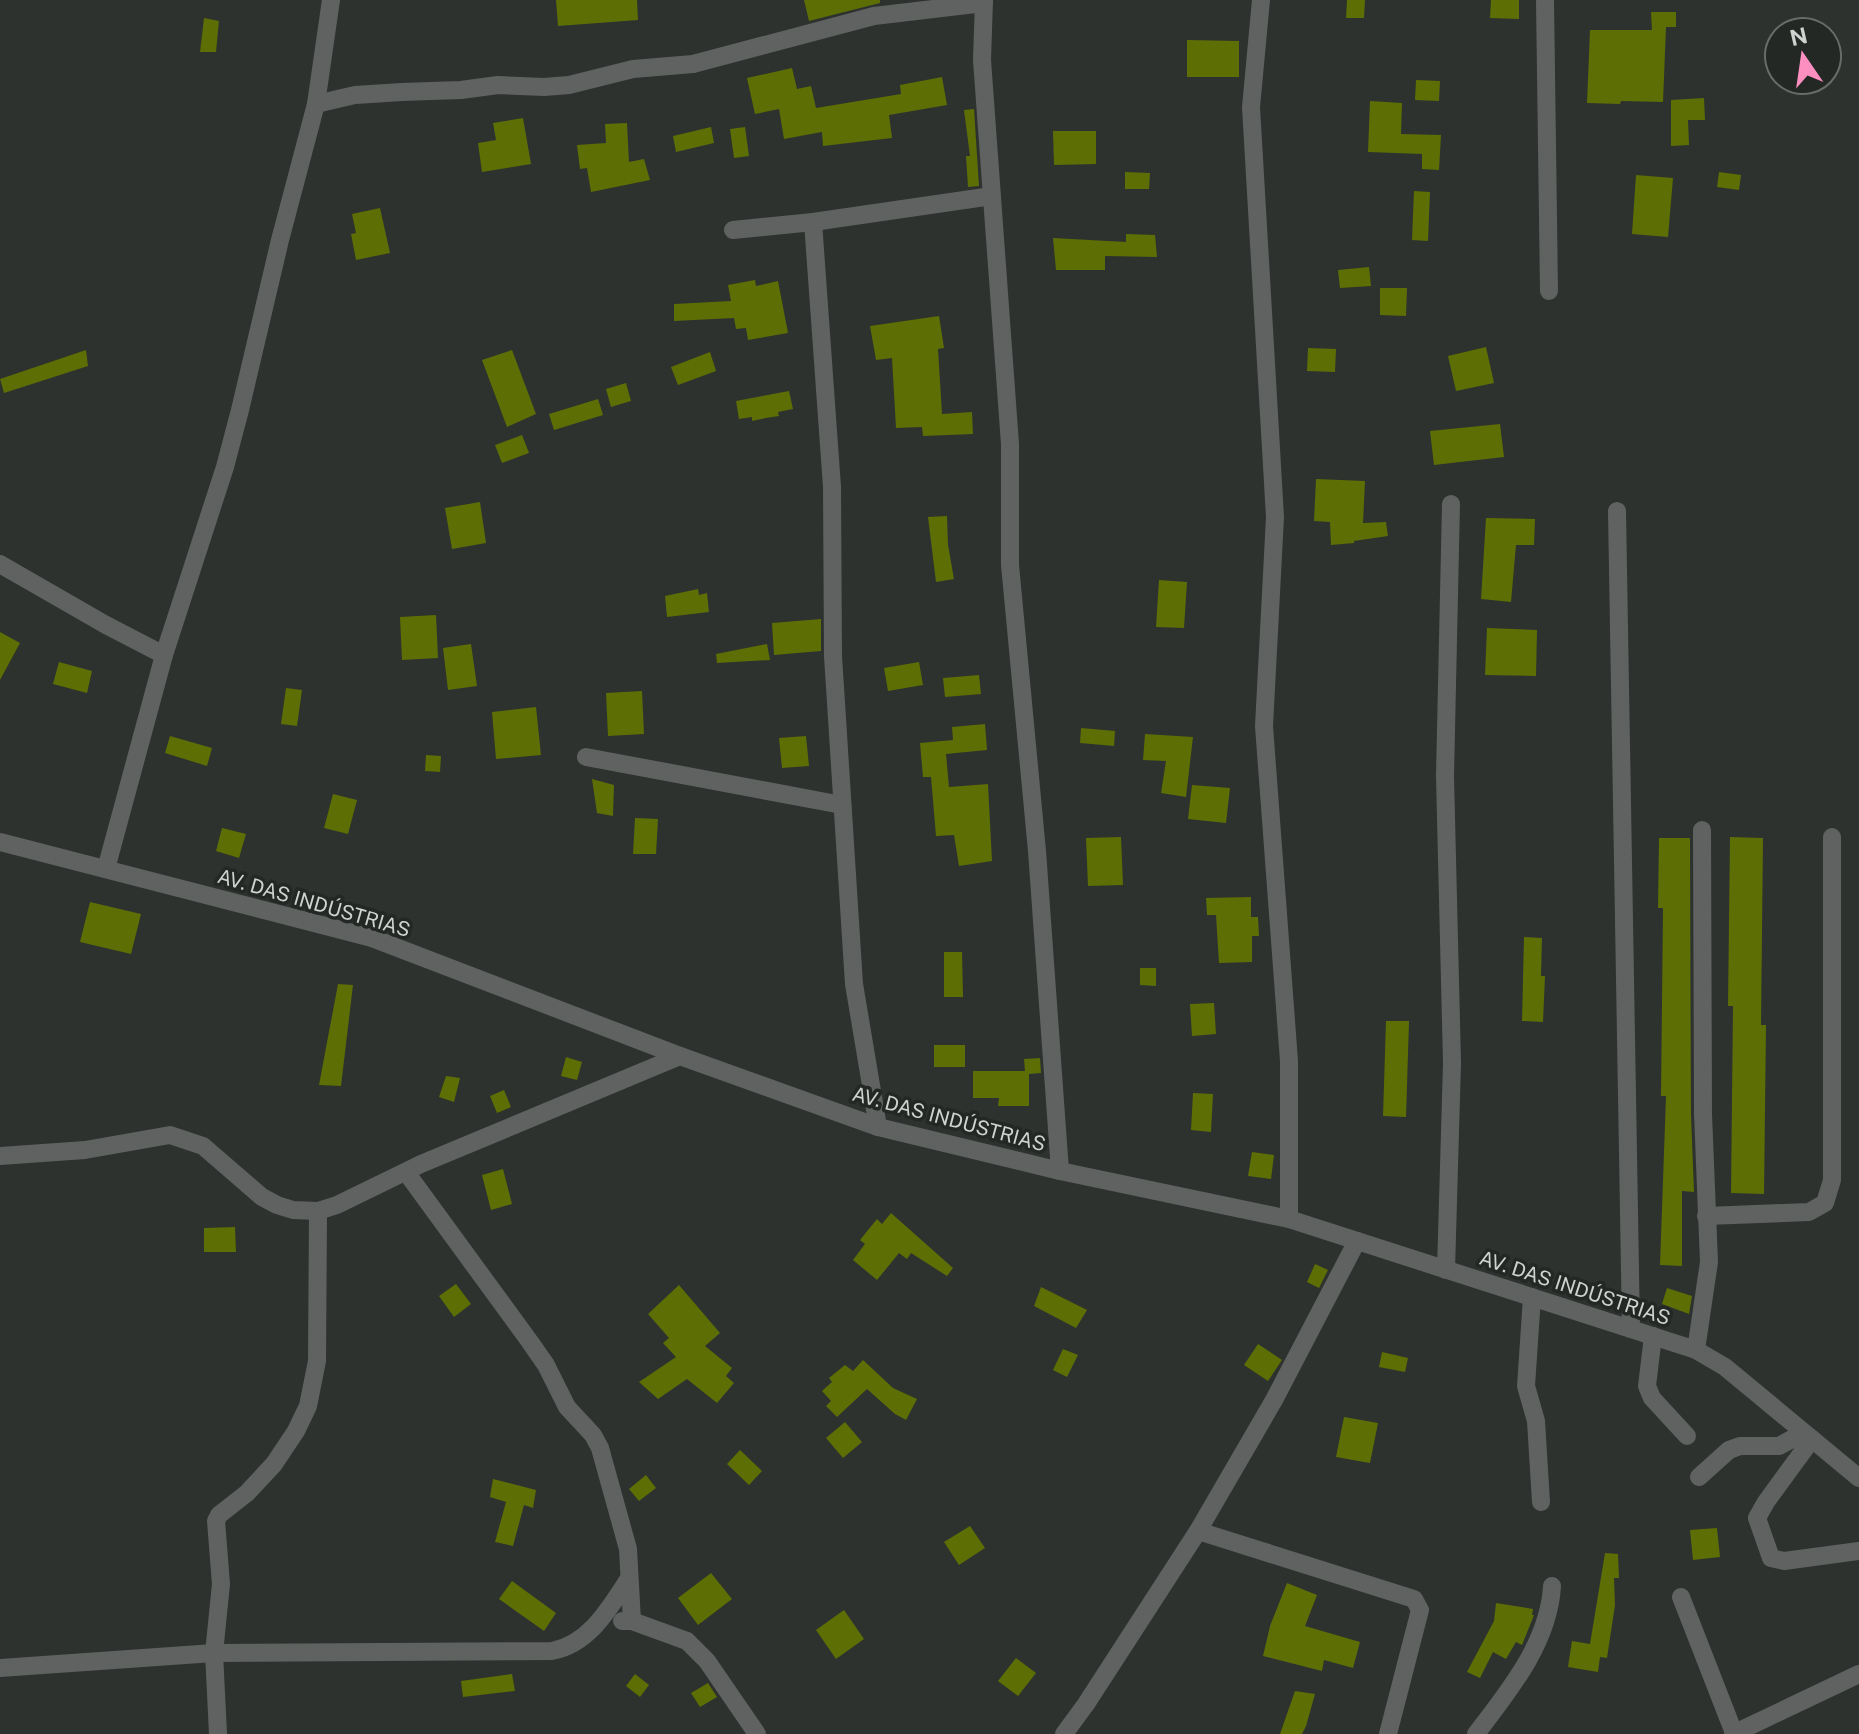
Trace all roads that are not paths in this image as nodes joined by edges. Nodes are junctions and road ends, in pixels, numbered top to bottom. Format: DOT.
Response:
graph roads {
  1 [pos="331,0"];
  2 [pos="1261,0"];
  3 [pos="1545,0"];
  4 [pos="984,2"];
  5 [pos="316,104"];
  6 [pos="992,196"];
  7 [pos="813,222"];
  8 [pos="733,230"];
  9 [pos="1549,291"];
  10 [pos="1451,504"];
  11 [pos="1617,511"];
  12 [pos="0,564"];
  13 [pos="164,655"];
  14 [pos="586,757"];
  15 [pos="842,805"];
  16 [pos="1702,830"];
  17 [pos="1832,837"];
  18 [pos="0,842"];
  19 [pos="106,869"];
  20 [pos="680,1056"];
  21 [pos="878,1127"];
  22 [pos="0,1156"];
  23 [pos="1060,1171"];
  24 [pos="406,1172"];
  25 [pos="318,1211"];
  26 [pos="1706,1216"];
  27 [pos="1289,1219"];
  28 [pos="1357,1241"];
  29 [pos="1446,1270"];
  30 [pos="1532,1297"];
  31 [pos="1631,1329"];
  32 [pos="1653,1336"];
  33 [pos="1696,1350"];
  34 [pos="1687,1436"];
  35 [pos="1808,1436"];
  36 [pos="1699,1477"];
  37 [pos="1859,1478"];
  38 [pos="1541,1502"];
  39 [pos="1198,1531"];
  40 [pos="1859,1551"];
  41 [pos="628,1580"];
  42 [pos="1552,1586"];
  43 [pos="1681,1597"];
  44 [pos="632,1621"];
  45 [pos="600,1623"];
  46 [pos="214,1653"];
  47 [pos="0,1668"];
  48 [pos="1859,1674"];
  49 [pos="218,1734"];
  50 [pos="757,1734"];
  51 [pos="1064,1734"];
  52 [pos="1388,1734"];
  53 [pos="1476,1734"];
  54 [pos="1734,1734"];
  1 -- 5 [label="street"];
  2 -- 27 [label="street"];
  3 -- 9 [label="street"];
  4 -- 5 [label="street"];
  4 -- 6 [label="street"];
  5 -- 13 [label="street"];
  6 -- 7 [label="street"];
  6 -- 23 [label="street"];
  7 -- 8 [label="street"];
  7 -- 15 [label="street"];
  10 -- 29 [label="street"];
  11 -- 31 [label="street"];
  12 -- 13 [label="street"];
  13 -- 19 [label="street"];
  14 -- 15 [label="street"];
  15 -- 21 [label="street"];
  16 -- 26 [label="street"];
  17 -- 26 [label="street"];
  18 -- 19 [label="street, AV. DAS INDÚSTRIAS"];
  19 -- 20 [label="street, AV. DAS INDÚSTRIAS"];
  20 -- 21 [label="street, AV. DAS INDÚSTRIAS"];
  20 -- 24 [label="street"];
  21 -- 23 [label="street, AV. DAS INDÚSTRIAS"];
  22 -- 25 [label="street"];
  23 -- 27 [label="street, AV. DAS INDÚSTRIAS"];
  24 -- 25 [label="street"];
  24 -- 41 [label="street"];
  25 -- 46 [label="street"];
  26 -- 33 [label="street"];
  27 -- 28 [label="street, AV. DAS INDÚSTRIAS"];
  28 -- 29 [label="street, AV. DAS INDÚSTRIAS"];
  28 -- 39 [label="street"];
  29 -- 30 [label="street, AV. DAS INDÚSTRIAS"];
  30 -- 31 [label="street, AV. DAS INDÚSTRIAS"];
  30 -- 38 [label="street"];
  31 -- 32 [label="street, AV. DAS INDÚSTRIAS"];
  32 -- 33 [label="street, AV. DAS INDÚSTRIAS"];
  32 -- 34 [label="street"];
  33 -- 35 [label="street, AV. DAS INDÚSTRIAS"];
  35 -- 36 [label="street"];
  35 -- 37 [label="street, AV. DAS INDÚSTRIAS"];
  35 -- 40 [label="street"];
  39 -- 51 [label="street"];
  39 -- 52 [label="street"];
  41 -- 44 [label="street"];
  41 -- 45 [label="street"];
  42 -- 53 [label="street"];
  43 -- 54 [label="street"];
  44 -- 45 [label="street"];
  44 -- 50 [label="street"];
  45 -- 46 [label="street"];
  46 -- 47 [label="street"];
  46 -- 49 [label="street"];
  48 -- 54 [label="street"];
}
